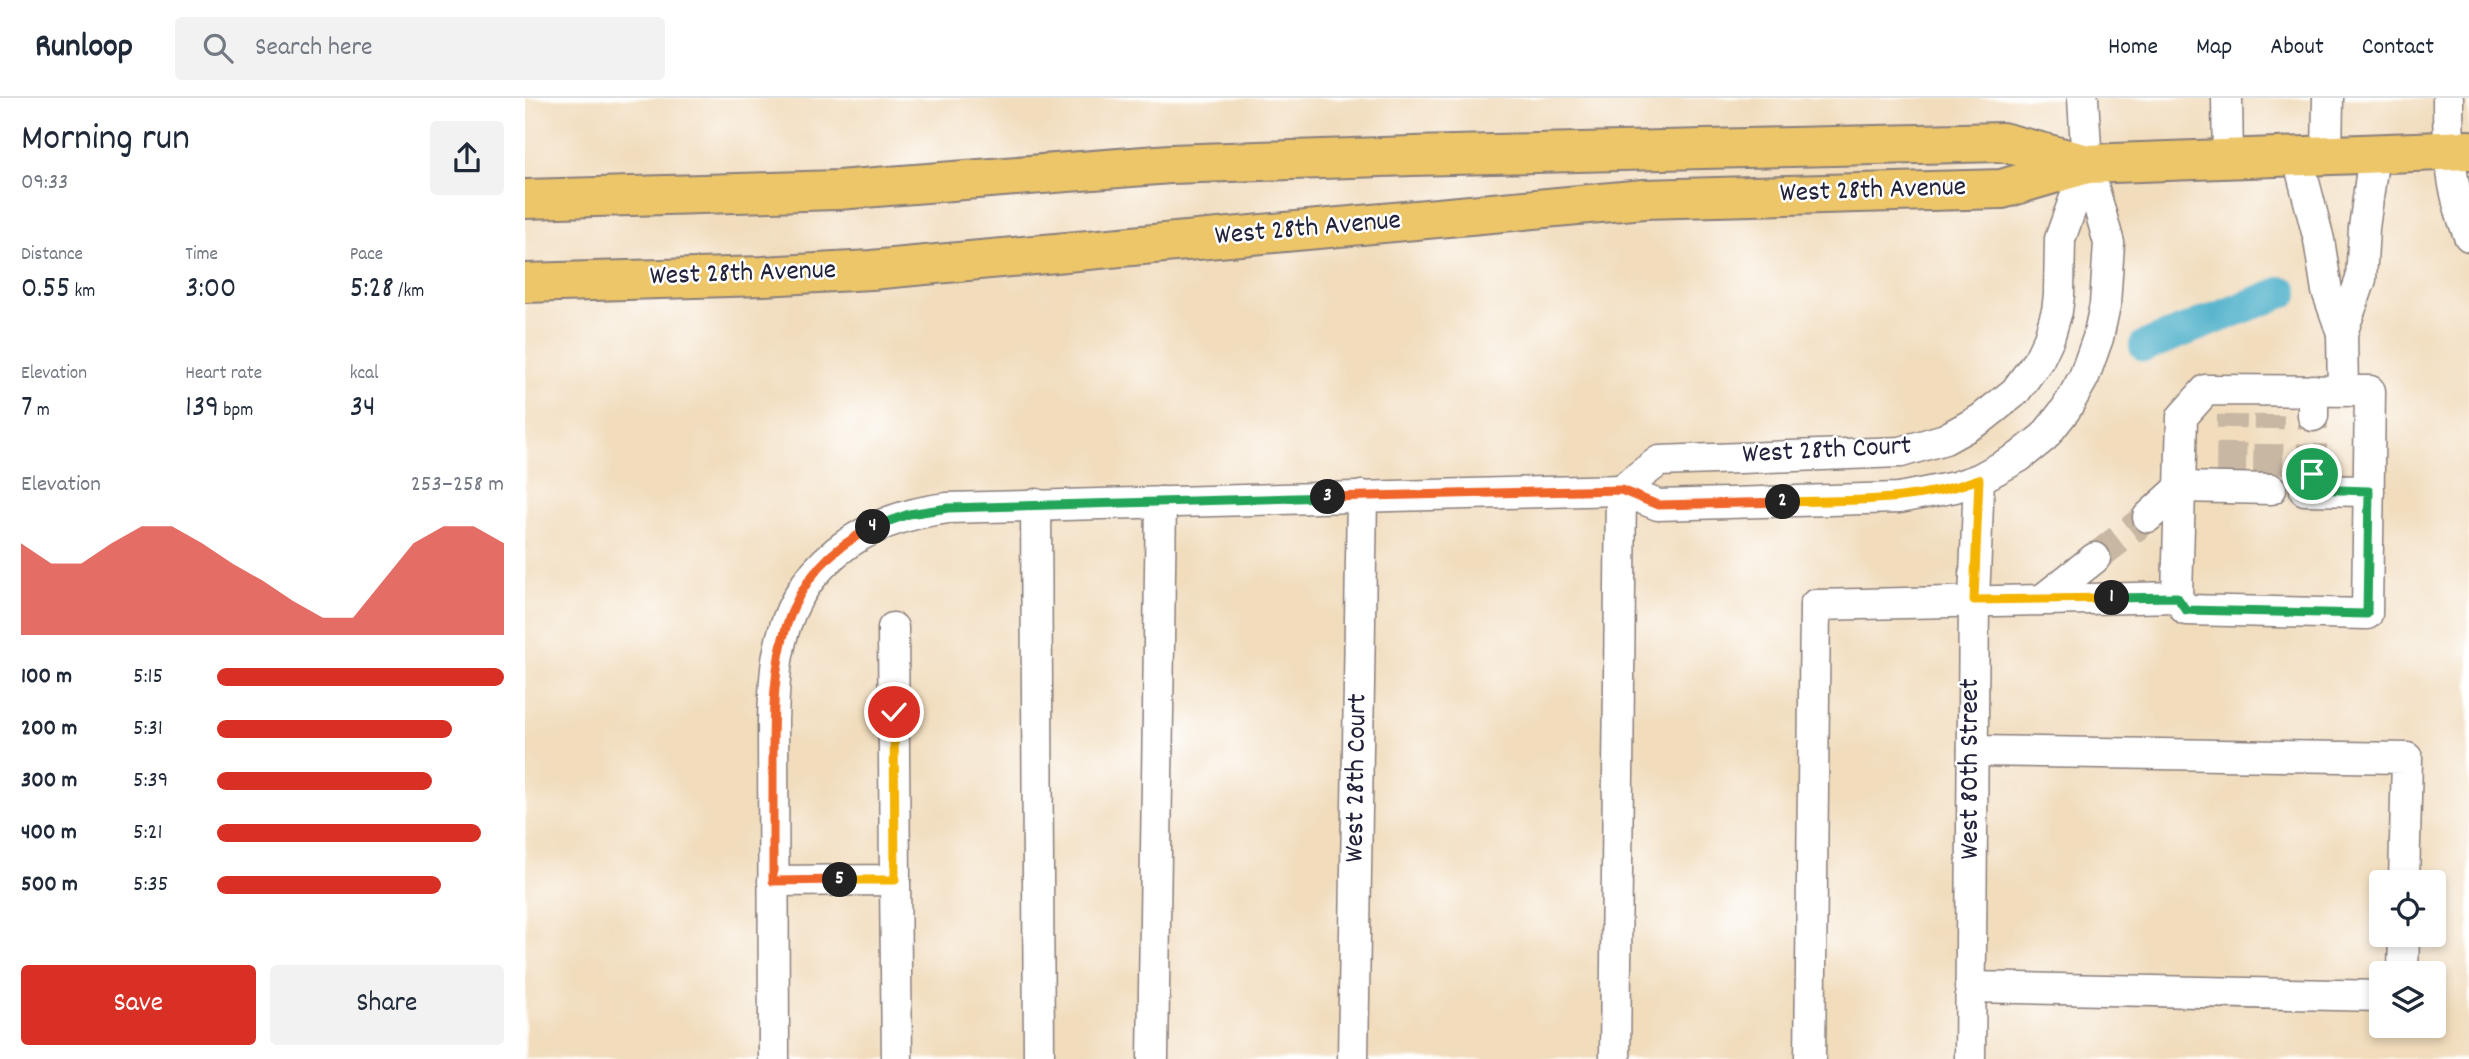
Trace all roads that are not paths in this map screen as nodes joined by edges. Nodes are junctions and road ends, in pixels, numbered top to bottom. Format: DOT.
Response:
graph roads {
  1 [pos="2083,98"];
  2 [pos="2227,98"];
  3 [pos="2328,98"];
  4 [pos="2448,98"];
  5 [pos="2458,150"];
  6 [pos="2374,154"];
  7 [pos="2312,157"];
  8 [pos="2228,160"];
  9 [pos="2087,164"];
  10 [pos="525,199"];
  11 [pos="2469,236"];
  12 [pos="525,283"];
  13 [pos="2342,333"];
  14 [pos="2323,399"];
  15 [pos="1979,479"];
  16 [pos="2269,484"];
  17 [pos="2309,485"];
  18 [pos="2181,487"];
  19 [pos="1621,490"];
  20 [pos="2369,491"];
  21 [pos="1363,496"];
  22 [pos="1161,502"];
  23 [pos="1036,505"];
  24 [pos="2148,517"];
  25 [pos="2095,558"];
  26 [pos="2177,597"];
  27 [pos="2043,599"];
  28 [pos="1974,600"];
  29 [pos="893,628"];
  30 [pos="1972,751"];
  31 [pos="2405,870"];
  32 [pos="895,880"];
  33 [pos="773,881"];
  34 [pos="1970,988"];
  35 [pos="2369,996"];
  36 [pos="773,1059"];
  37 [pos="897,1059"];
  38 [pos="1039,1059"];
  39 [pos="1153,1059"];
  40 [pos="1353,1059"];
  41 [pos="1615,1059"];
  42 [pos="1810,1059"];
  43 [pos="1970,1059"];
  1 -- 9 [label="street"];
  2 -- 8 [label="street"];
  3 -- 7 [label="street"];
  4 -- 5 [label="street"];
  5 -- 6 [label="main road, West 28th Avenue"];
  5 -- 11 [label="street"];
  6 -- 7 [label="main road, West 28th Avenue"];
  6 -- 13 [label="street"];
  7 -- 8 [label="main road, West 28th Avenue"];
  7 -- 13 [label="street"];
  8 -- 9 [label="main road, West 28th Avenue"];
  9 -- 10 [label="main road, West 28th Avenue"];
  9 -- 12 [label="main road, West 28th Avenue"];
  9 -- 15 [label="street, West 28th Court"];
  9 -- 19 [label="street, West 28th Court"];
  13 -- 14 [label="street"];
  14 -- 18 [label="street"];
  14 -- 20 [label="street"];
  15 -- 19 [label="street, West 28th Court"];
  15 -- 28 [label="street, West 80th Street"];
  16 -- 18 [label="street"];
  17 -- 20 [label="street"];
  18 -- 24 [label="street"];
  18 -- 26 [label="street"];
  19 -- 21 [label="street, West 28th Court"];
  19 -- 41 [label="street"];
  20 -- 26 [label="street"];
  21 -- 22 [label="street, West 28th Court"];
  21 -- 40 [label="street, West 28th Court"];
  22 -- 23 [label="street, West 28th Court"];
  22 -- 39 [label="street"];
  23 -- 33 [label="street, West 28th Court"];
  23 -- 38 [label="street"];
  25 -- 27 [label="street"];
  26 -- 27 [label="street"];
  27 -- 28 [label="street"];
  28 -- 30 [label="street, West 80th Street"];
  28 -- 42 [label="street"];
  29 -- 32 [label="street"];
  30 -- 31 [label="street"];
  30 -- 34 [label="street, West 80th Street"];
  32 -- 33 [label="street"];
  32 -- 37 [label="street"];
  33 -- 36 [label="street, West 28th Court"];
  34 -- 35 [label="street"];
  34 -- 43 [label="street, West 80th Street"];
}
